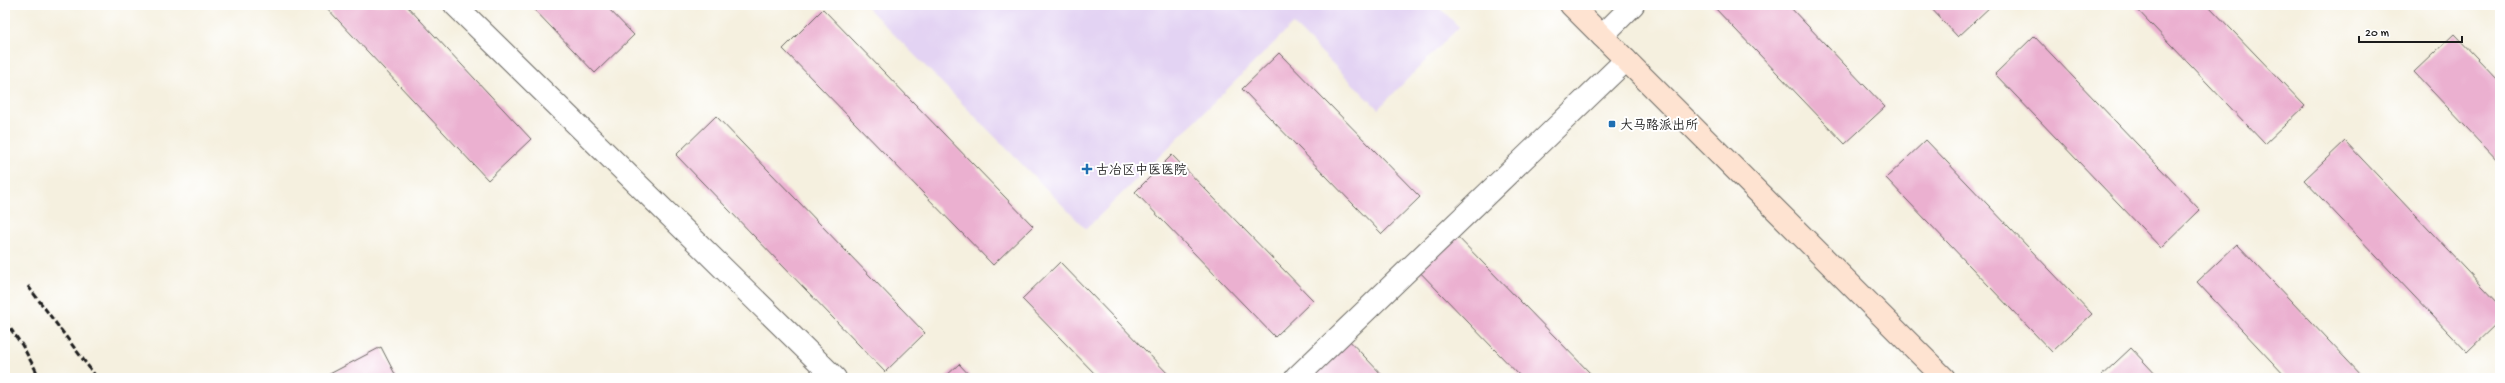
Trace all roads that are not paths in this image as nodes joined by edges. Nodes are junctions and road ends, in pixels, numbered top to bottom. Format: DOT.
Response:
graph roads {
  1 [pos="455,5"];
  2 [pos="1571,5"];
  3 [pos="1633,5"];
  4 [pos="1602,36"];
  5 [pos="1626,60"];
  6 [pos="835,378"];
  7 [pos="1296,378"];
  8 [pos="1944,378"];
  1 -- 6 [label="street"];
  2 -- 4 [label="street"];
  3 -- 4 [label="street"];
  4 -- 5 [label="street"];
  5 -- 7 [label="street"];
  5 -- 8 [label="street"];
}
